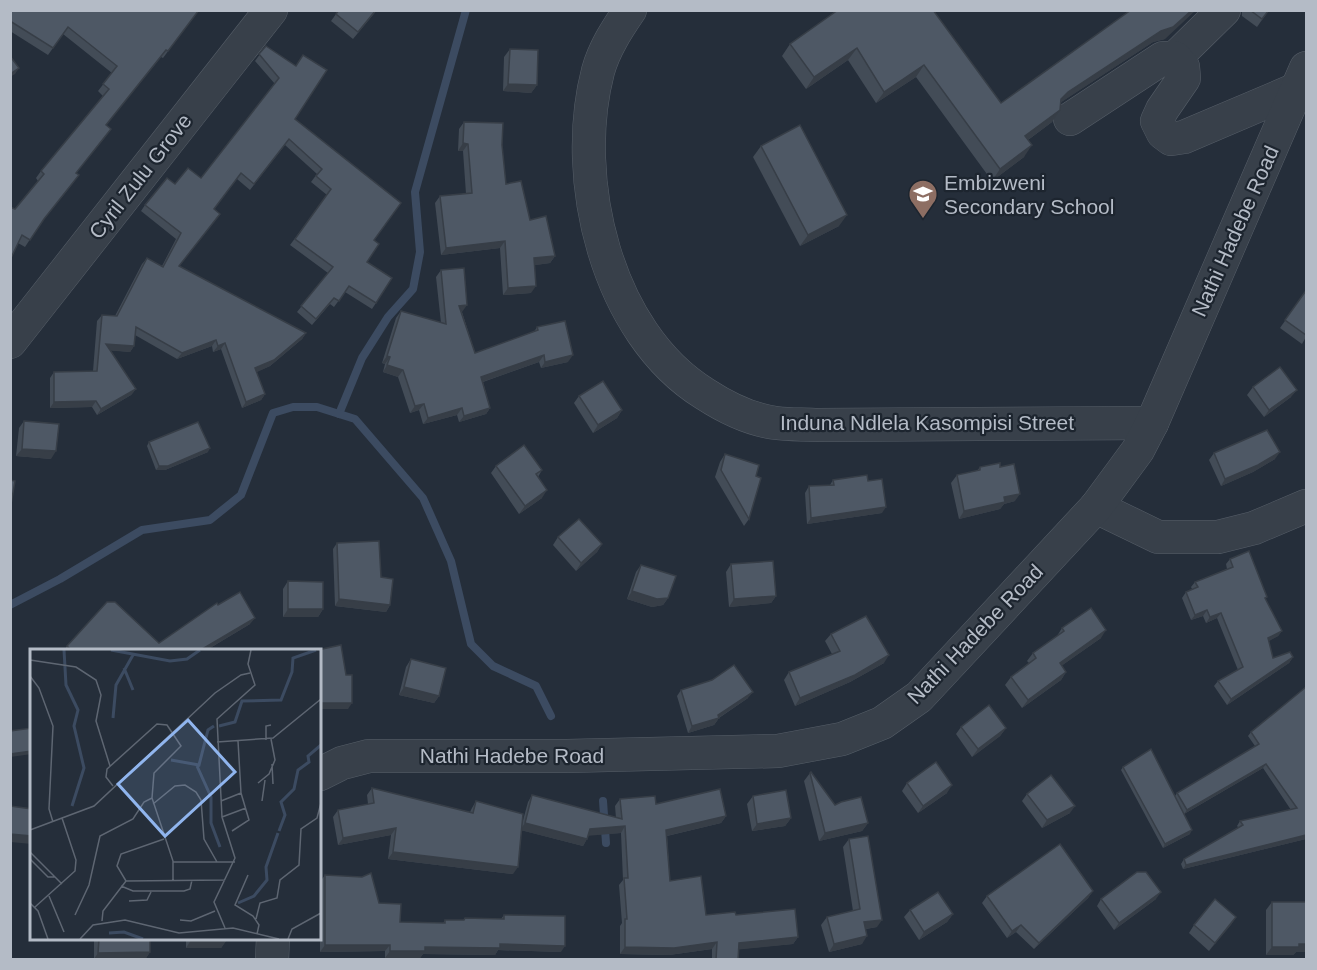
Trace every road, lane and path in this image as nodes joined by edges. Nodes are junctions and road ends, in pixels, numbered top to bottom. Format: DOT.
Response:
graph roads {
  1 [pos="271,10"];
  2 [pos="630,10"];
  3 [pos="1224,10"];
  4 [pos="1175,58"];
  5 [pos="1302,79"];
  6 [pos="1070,119"];
  7 [pos="10,342"];
  8 [pos="1152,423"];
  9 [pos="1306,506"];
  10 [pos="1096,507"];
  11 [pos="321,774"];
  12 [pos="273,940"];
  13 [pos="272,960"];
  1 -- 7 [label="street, Cyril Zulu Grove"];
  2 -- 8 [label="street, Induna Ndlela Kasompisi Street"];
  3 -- 4 [label="street"];
  4 -- 5 [label="street"];
  4 -- 6 [label="street"];
  5 -- 8 [label="street, Nathi Hadebe Road"];
  8 -- 10 [label="street, Nathi Hadebe Road"];
  9 -- 10 [label="street"];
  10 -- 11 [label="street, Nathi Hadebe Road"];
  12 -- 13 [label="street"];
}
